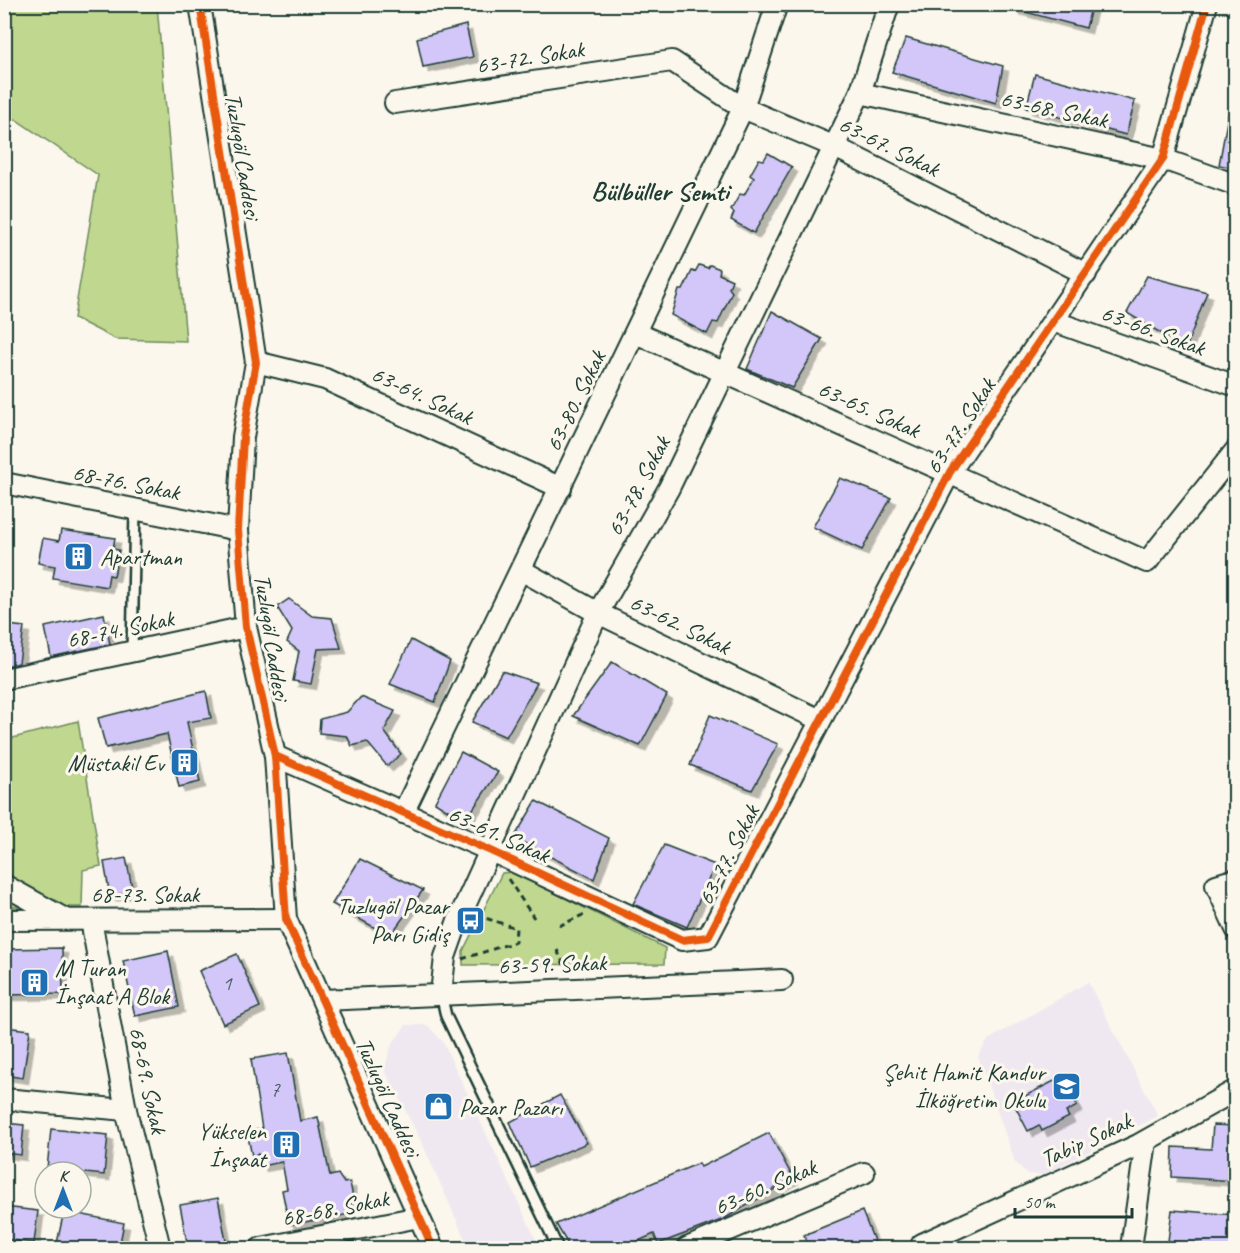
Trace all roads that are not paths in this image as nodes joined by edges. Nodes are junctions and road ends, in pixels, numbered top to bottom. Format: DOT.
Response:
graph roads {
  1 [pos="200,4"];
  2 [pos="777,4"];
  3 [pos="889,4"];
  4 [pos="1207,4"];
  5 [pos="672,61"];
  6 [pos="860,93"];
  7 [pos="395,103"];
  8 [pos="743,108"];
  9 [pos="833,146"];
  10 [pos="1163,159"];
  11 [pos="1236,185"];
  12 [pos="1086,274"];
  13 [pos="1053,321"];
  14 [pos="636,333"];
  15 [pos="256,362"];
  16 [pos="723,372"];
  17 [pos="1236,387"];
  18 [pos="1236,450"];
  19 [pos="950,472"];
  20 [pos="4,483"];
  21 [pos="561,488"];
  22 [pos="135,510"];
  23 [pos="238,530"];
  24 [pos="521,570"];
  25 [pos="598,613"];
  26 [pos="246,627"];
  27 [pos="132,653"];
  28 [pos="4,679"];
  29 [pos="820,720"];
  30 [pos="275,756"];
  31 [pos="403,813"];
  32 [pos="493,852"];
  33 [pos="1236,879"];
  34 [pos="4,885"];
  35 [pos="286,919"];
  36 [pos="4,920"];
  37 [pos="67,920"];
  38 [pos="91,920"];
  39 [pos="1236,929"];
  40 [pos="708,937"];
  41 [pos="782,980"];
  42 [pos="441,994"];
  43 [pos="323,1000"];
  44 [pos="1236,1090"];
  45 [pos="4,1100"];
  46 [pos="126,1110"];
  47 [pos="1146,1141"];
  48 [pos="864,1173"];
  49 [pos="419,1216"];
  50 [pos="922,1246"];
  51 [pos="160,1248"];
  52 [pos="261,1248"];
  53 [pos="433,1248"];
  54 [pos="558,1248"];
  55 [pos="687,1248"];
  56 [pos="1131,1248"];
  1 -- 15 [label="street, Tuzlugöl Caddesi"];
  2 -- 8 [label="street, 63-80. Sokak"];
  3 -- 6 [label="street, 63-78. Sokak"];
  4 -- 10 [label="street, 63-77. Sokak"];
  5 -- 7 [label="street, 63-72. Sokak"];
  5 -- 8 [label="street, 63-67. Sokak"];
  6 -- 9 [label="street, 63-78. Sokak"];
  6 -- 10 [label="street, 63-68. Sokak"];
  8 -- 9 [label="street, 63-67. Sokak"];
  8 -- 14 [label="street, 63-80. Sokak"];
  9 -- 12 [label="street, 63-67. Sokak"];
  9 -- 16 [label="street, 63-78. Sokak"];
  10 -- 11 [label="street, 63-68. Sokak"];
  10 -- 12 [label="street, 63-77. Sokak"];
  12 -- 13 [label="street, 63-77. Sokak"];
  13 -- 17 [label="street, 63-66. Sokak"];
  13 -- 19 [label="street, 63-77. Sokak"];
  14 -- 16 [label="street, 63-65. Sokak"];
  14 -- 21 [label="street, 63-80. Sokak"];
  15 -- 21 [label="street, 63-64. Sokak"];
  15 -- 23 [label="street, Tuzlugöl Caddesi"];
  16 -- 19 [label="street, 63-65. Sokak"];
  16 -- 25 [label="street, 63-78. Sokak"];
  18 -- 19 [label="street, 63-65. Sokak"];
  19 -- 29 [label="street, 63-77. Sokak"];
  20 -- 22 [label="street, 68-76. Sokak"];
  21 -- 24 [label="street, 63-80. Sokak"];
  22 -- 23 [label="street, 68-76. Sokak"];
  22 -- 27 [label="lane"];
  23 -- 26 [label="street, Tuzlugöl Caddesi"];
  24 -- 25 [label="street, 63-62. Sokak"];
  24 -- 31 [label="street, 63-80. Sokak"];
  25 -- 29 [label="street, 63-62. Sokak"];
  25 -- 32 [label="street, 63-78. Sokak"];
  26 -- 27 [label="street, 68-74. Sokak"];
  26 -- 30 [label="street, Tuzlugöl Caddesi"];
  27 -- 28 [label="street, 68-74. Sokak"];
  29 -- 40 [label="street, 63-77. Sokak"];
  30 -- 31 [label="street, 63-61. Sokak"];
  30 -- 35 [label="street, Tuzlugöl Caddesi"];
  31 -- 32 [label="street, 63-61. Sokak"];
  32 -- 40 [label="street, 63-61. Sokak"];
  32 -- 42 [label="street, 63-78. Sokak"];
  33 -- 39 [label="street"];
  34 -- 37 [label="street"];
  35 -- 38 [label="street, 68-73. Sokak"];
  35 -- 43 [label="street, Tuzlugöl Caddesi"];
  36 -- 37 [label="street, 68-73. Sokak"];
  37 -- 38 [label="street, 68-73. Sokak"];
  38 -- 46 [label="street, 68-69. Sokak"];
  41 -- 42 [label="street, 63-59. Sokak"];
  42 -- 43 [label="street, 63-59. Sokak"];
  42 -- 54 [label="lane"];
  43 -- 49 [label="street, Tuzlugöl Caddesi"];
  44 -- 47 [label="street, Tabip Sokak"];
  45 -- 46 [label="street"];
  46 -- 51 [label="street, 68-69. Sokak"];
  47 -- 50 [label="street, Tabip Sokak"];
  47 -- 56 [label="street"];
  48 -- 55 [label="street, 63-60. Sokak"];
  49 -- 52 [label="street, 68-68. Sokak"];
  49 -- 53 [label="street, Tuzlugöl Caddesi"];
}
